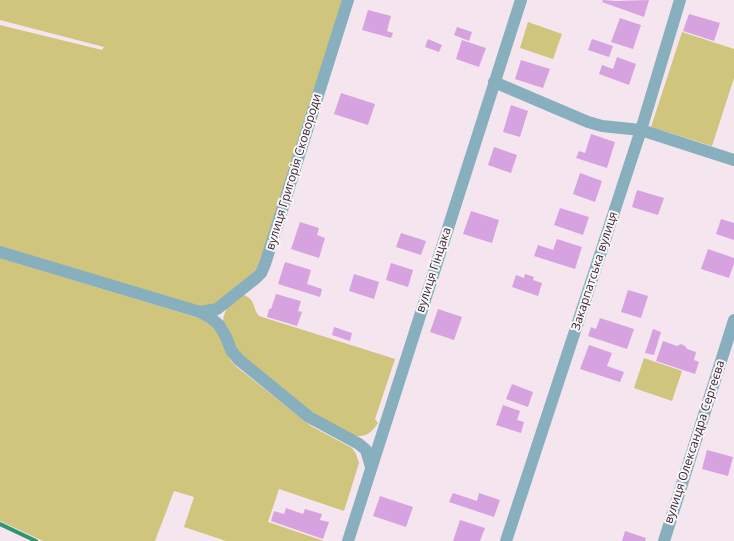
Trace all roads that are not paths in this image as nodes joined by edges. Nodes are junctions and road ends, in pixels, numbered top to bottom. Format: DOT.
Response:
graph roads {
  1 [pos="348,0"];
  2 [pos="521,0"];
  3 [pos="680,0"];
  4 [pos="494,82"];
  5 [pos="641,130"];
  6 [pos="734,160"];
  7 [pos="0,252"];
  8 [pos="200,312"];
  9 [pos="734,320"];
  10 [pos="372,467"];
  11 [pos="348,541"];
  12 [pos="506,541"];
  13 [pos="664,541"];
  1 -- 8 [label="street, вулиця Григорія Сковороди"];
  2 -- 4 [label="street, вулиця Гінцака"];
  3 -- 5 [label="street, Закарпатська вулиця"];
  4 -- 5 [label="street"];
  4 -- 10 [label="street, вулиця Гінцака"];
  5 -- 6 [label="street"];
  5 -- 12 [label="street, Закарпатська вулиця"];
  7 -- 8 [label="street"];
  8 -- 10 [label="street"];
  9 -- 13 [label="street, вулиця Олександра Сергеєва"];
  10 -- 11 [label="street, вулиця Гінцака"];
}
